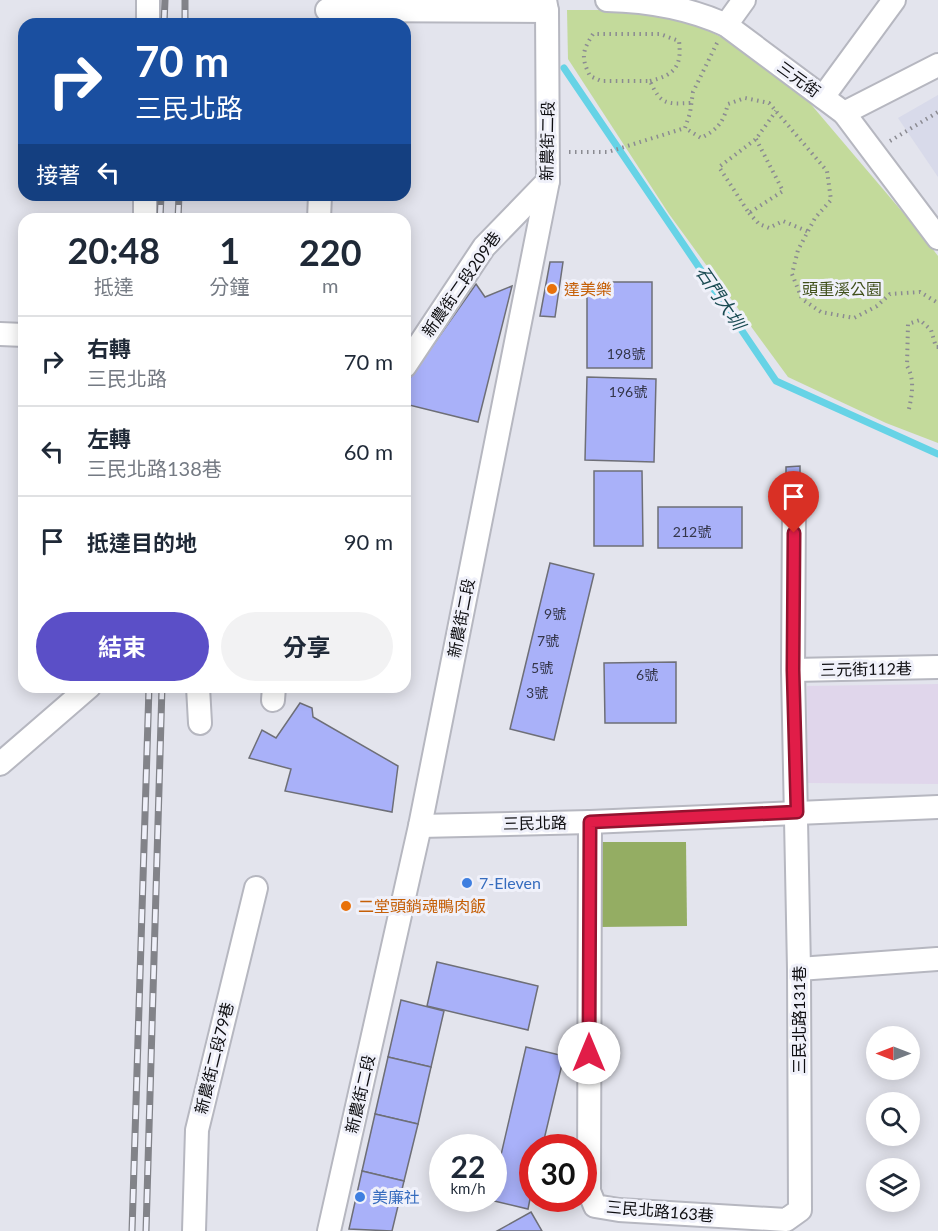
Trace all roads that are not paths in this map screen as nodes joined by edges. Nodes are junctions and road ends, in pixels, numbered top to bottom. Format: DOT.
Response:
graph roads {
  1 [pos="148,0"];
  2 [pos="607,0"];
  3 [pos="744,0"];
  4 [pos="894,0"];
  5 [pos="501,5"];
  6 [pos="546,5"];
  7 [pos="680,5"];
  8 [pos="327,11"];
  9 [pos="148,18"];
  10 [pos="726,26"];
  11 [pos="938,65"];
  12 [pos="823,97"];
  13 [pos="844,113"];
  14 [pos="548,181"];
  15 [pos="938,238"];
  16 [pos="0,334"];
  17 [pos="18,335"];
  18 [pos="411,357"];
  19 [pos="794,510"];
  20 [pos="938,667"];
  21 [pos="793,670"];
  22 [pos="82,693"];
  23 [pos="198,693"];
  24 [pos="200,723"];
  25 [pos="0,764"];
  26 [pos="938,807"];
  27 [pos="797,812"];
  28 [pos="590,822"];
  29 [pos="420,826"];
  30 [pos="256,888"];
  31 [pos="937,959"];
  32 [pos="799,969"];
  33 [pos="786,1220"];
  34 [pos="687,1222"];
  35 [pos="194,1231"];
  36 [pos="329,1231"];
  1 -- 9 [label="street"];
  2 -- 7 [label="street, 三元街"];
  3 -- 10 [label="street"];
  4 -- 12 [label="street"];
  5 -- 6 [label="street"];
  5 -- 8 [label="street"];
  6 -- 14 [label="street, 新農街二段"];
  7 -- 10 [label="street, 三元街"];
  10 -- 12 [label="street, 三元街"];
  11 -- 13 [label="street"];
  12 -- 13 [label="street, 三元街"];
  13 -- 15 [label="street, 三元街"];
  14 -- 18 [label="street, 新農街二段209巷"];
  14 -- 29 [label="street, 新農街二段"];
  16 -- 17 [label="street"];
  19 -- 21 [label="street, 三民北路131巷"];
  20 -- 21 [label="street, 三元街112巷"];
  21 -- 27 [label="street, 三民北路131巷"];
  22 -- 25 [label="street"];
  23 -- 24 [label="street"];
  26 -- 27 [label="street, 三民北路"];
  27 -- 28 [label="street, 三民北路"];
  27 -- 32 [label="street, 三民北路131巷"];
  28 -- 29 [label="street, 三民北路"];
  28 -- 34 [label="street, 三民北路163巷"];
  29 -- 36 [label="street, 新農街二段"];
  30 -- 35 [label="street, 新農街二段79巷"];
  31 -- 32 [label="street"];
  32 -- 33 [label="street, 三民北路131巷"];
  33 -- 34 [label="street, 三民北路163巷"];
}
